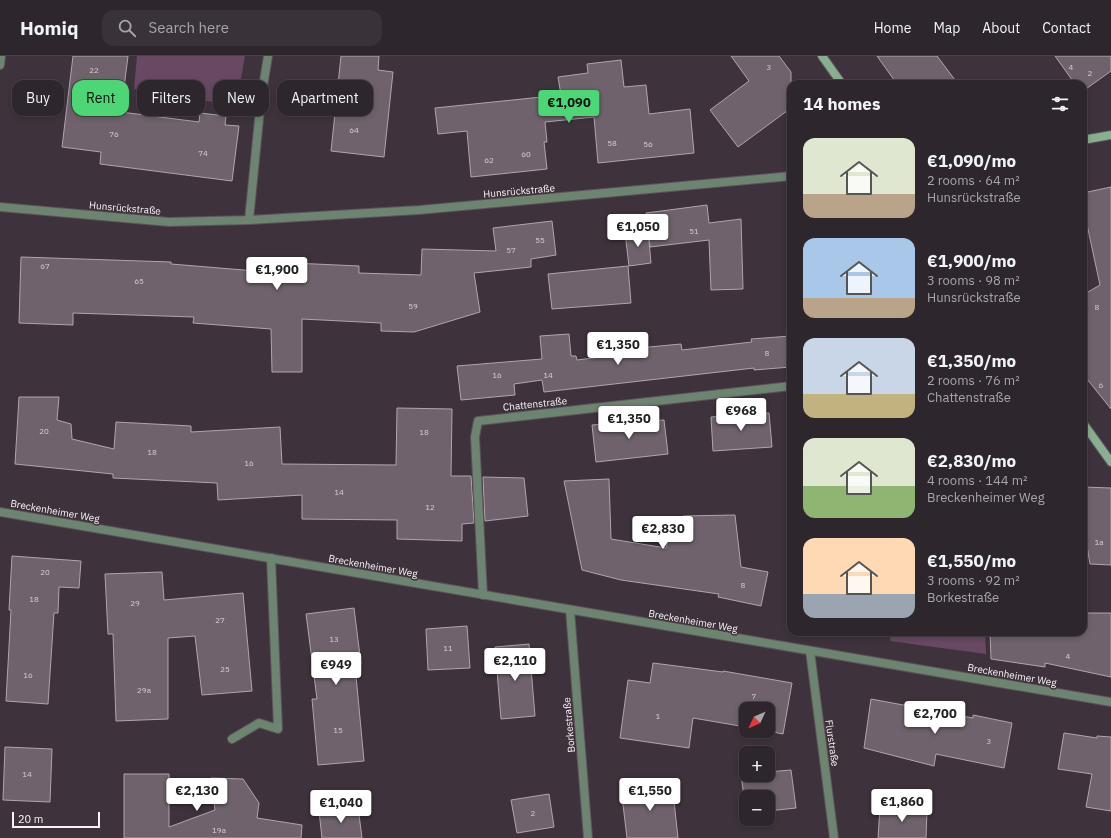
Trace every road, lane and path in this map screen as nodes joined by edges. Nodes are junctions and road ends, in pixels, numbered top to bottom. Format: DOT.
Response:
graph roads {
  1 [pos="1,56"];
  2 [pos="268,56"];
  3 [pos="822,56"];
  4 [pos="0,64"];
  5 [pos="839,80"];
  6 [pos="1111,134"];
  7 [pos="1087,139"];
  8 [pos="787,176"];
  9 [pos="0,207"];
  10 [pos="249,220"];
  11 [pos="787,386"];
  12 [pos="1087,429"];
  13 [pos="1111,462"];
  14 [pos="0,512"];
  15 [pos="271,558"];
  16 [pos="483,595"];
  17 [pos="570,610"];
  18 [pos="810,651"];
  19 [pos="1111,702"];
  20 [pos="232,739"];
  21 [pos="588,838"];
  22 [pos="834,838"];
  1 -- 4 [label="street"];
  2 -- 10 [label="street"];
  3 -- 5 [label="main road"];
  6 -- 7 [label="main road"];
  8 -- 10 [label="street, Hunsrückstraße"];
  9 -- 10 [label="street, Hunsrückstraße"];
  11 -- 16 [label="street, Chattenstraße"];
  12 -- 13 [label="main road"];
  14 -- 15 [label="street, Breckenheimer Weg"];
  15 -- 16 [label="street, Breckenheimer Weg"];
  15 -- 20 [label="street"];
  16 -- 17 [label="street, Breckenheimer Weg"];
  17 -- 18 [label="street, Breckenheimer Weg"];
  17 -- 21 [label="street, Borkestraße"];
  18 -- 19 [label="street, Breckenheimer Weg"];
  18 -- 22 [label="street, Flurstraße"];
}
